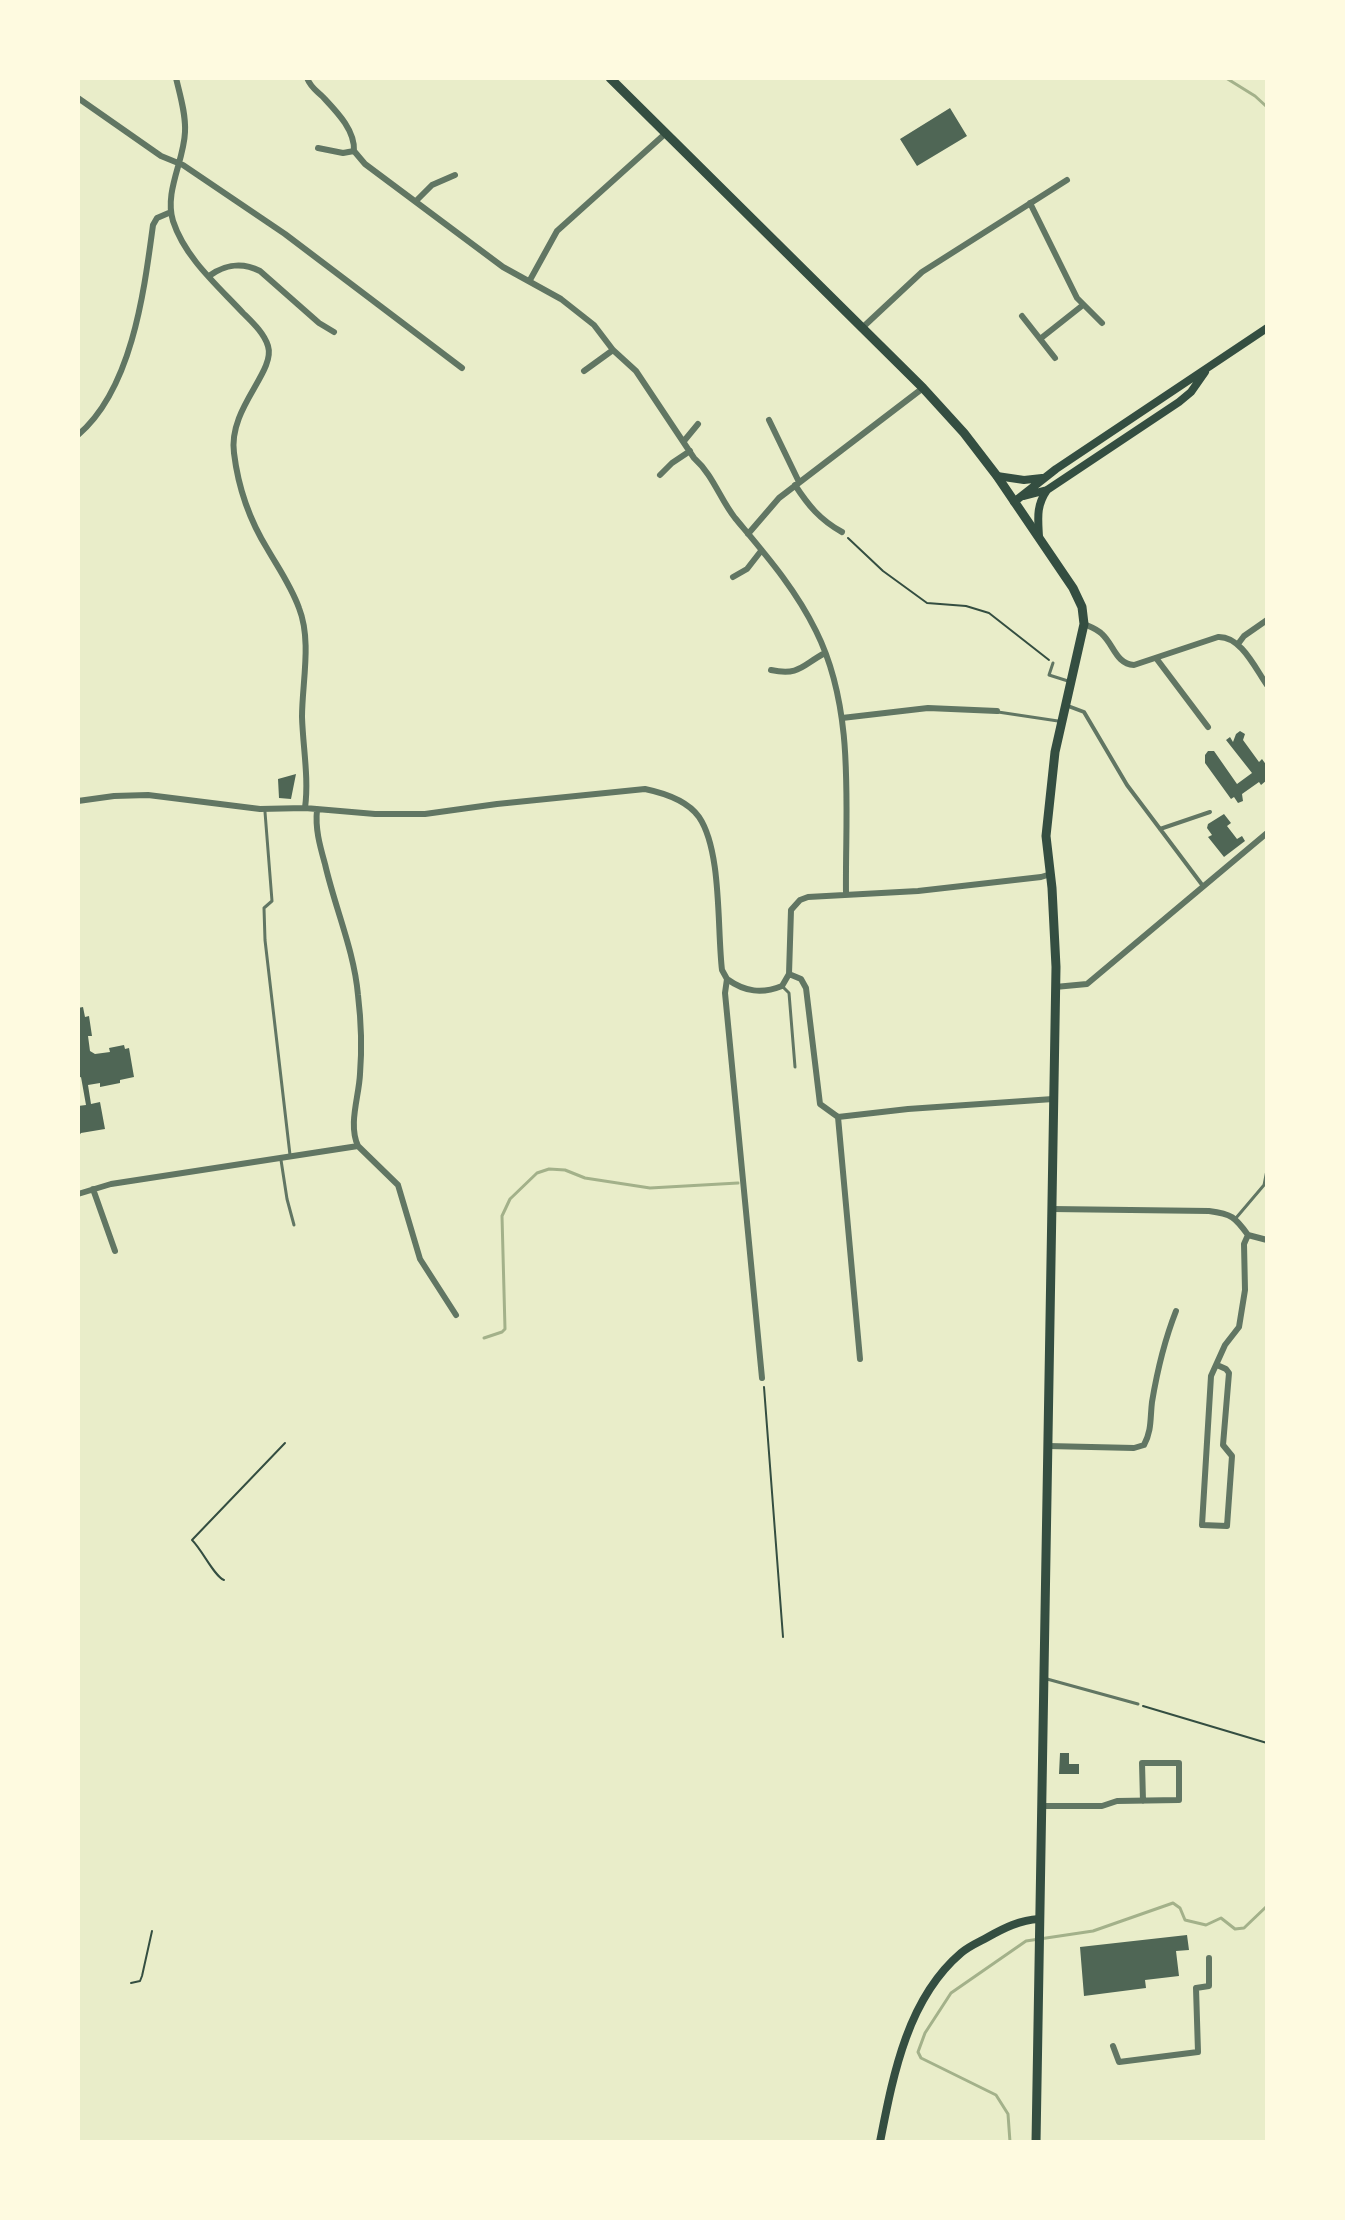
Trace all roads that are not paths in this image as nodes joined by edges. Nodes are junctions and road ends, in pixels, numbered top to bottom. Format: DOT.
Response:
graph roads {
  1 [pos="176,78"];
  2 [pos="307,78"];
  3 [pos="610,78"];
  4 [pos="78,98"];
  5 [pos="666,133"];
  6 [pos="318,148"];
  7 [pos="354,151"];
  8 [pos="179,163"];
  9 [pos="455,175"];
  10 [pos="1067,180"];
  11 [pos="417,200"];
  12 [pos="1030,203"];
  13 [pos="171,212"];
  14 [pos="209,276"];
  15 [pos="530,280"];
  16 [pos="1083,305"];
  17 [pos="1022,316"];
  18 [pos="1102,323"];
  19 [pos="862,328"];
  20 [pos="1267,328"];
  21 [pos="334,332"];
  22 [pos="1040,339"];
  23 [pos="613,350"];
  24 [pos="1055,358"];
  25 [pos="462,368"];
  26 [pos="1208,368"];
  27 [pos="584,371"];
  28 [pos="923,388"];
  29 [pos="769,420"];
  30 [pos="698,424"];
  31 [pos="78,435"];
  32 [pos="684,441"];
  33 [pos="690,451"];
  34 [pos="660,475"];
  35 [pos="997,476"];
  36 [pos="1043,478"];
  37 [pos="797,483"];
  38 [pos="1047,490"];
  39 [pos="1024,496"];
  40 [pos="1014,502"];
  41 [pos="842,532"];
  42 [pos="748,534"];
  43 [pos="1039,538"];
  44 [pos="761,551"];
  45 [pos="733,577"];
  46 [pos="1267,620"];
  47 [pos="1084,624"];
  48 [pos="1238,644"];
  49 [pos="825,653"];
  50 [pos="1156,658"];
  51 [pos="1053,663"];
  52 [pos="771,670"];
  53 [pos="1071,682"];
  54 [pos="1267,685"];
  55 [pos="1066,705"];
  56 [pos="997,711"];
  57 [pos="842,718"];
  58 [pos="1061,722"];
  59 [pos="1208,727"];
  60 [pos="78,801"];
  61 [pos="305,808"];
  62 [pos="264,809"];
  63 [pos="317,810"];
  64 [pos="1210,812"];
  65 [pos="1160,829"];
  66 [pos="1265,838"];
  67 [pos="1051,874"];
  68 [pos="1203,886"];
  69 [pos="846,894"];
  70 [pos="789,974"];
  71 [pos="727,979"];
  72 [pos="782,986"];
  73 [pos="1055,987"];
  74 [pos="795,1067"];
  75 [pos="1053,1099"];
  76 [pos="838,1117"];
  77 [pos="358,1146"];
  78 [pos="291,1158"];
  79 [pos="281,1160"];
  80 [pos="1267,1170"];
  81 [pos="1265,1186"];
  82 [pos="93,1189"];
  83 [pos="78,1194"];
  84 [pos="1052,1209"];
  85 [pos="1236,1218"];
  86 [pos="294,1225"];
  87 [pos="1248,1235"];
  88 [pos="1267,1240"];
  89 [pos="115,1251"];
  90 [pos="1176,1311"];
  91 [pos="456,1315"];
  92 [pos="860,1359"];
  93 [pos="1217,1365"];
  94 [pos="762,1378"];
  95 [pos="1048,1446"];
  96 [pos="1044,1679"];
  97 [pos="1138,1704"];
  98 [pos="1143,1801"];
  99 [pos="1041,1806"];
  100 [pos="1039,1921"];
  101 [pos="1209,1958"];
  102 [pos="1113,2046"];
  103 [pos="880,2142"];
  104 [pos="1036,2142"];
  1 -- 8 [label="street"];
  2 -- 7 [label="street"];
  3 -- 5 [label="main road"];
  4 -- 8 [label="street"];
  5 -- 15 [label="street"];
  5 -- 19 [label="main road"];
  6 -- 7 [label="street"];
  7 -- 11 [label="street"];
  8 -- 13 [label="street"];
  8 -- 25 [label="street"];
  9 -- 11 [label="street"];
  10 -- 12 [label="street"];
  11 -- 15 [label="street"];
  12 -- 16 [label="street"];
  12 -- 19 [label="street"];
  13 -- 14 [label="street"];
  13 -- 31 [label="street"];
  14 -- 21 [label="street"];
  14 -- 61 [label="street"];
  15 -- 23 [label="street"];
  16 -- 18 [label="street"];
  16 -- 22 [label="street"];
  17 -- 22 [label="street"];
  19 -- 28 [label="main road"];
  20 -- 26 [label="main road"];
  22 -- 24 [label="street"];
  23 -- 27 [label="street"];
  23 -- 32 [label="street"];
  26 -- 36 [label="main road"];
  26 -- 38 [label="main road"];
  28 -- 35 [label="main road"];
  28 -- 37 [label="street"];
  29 -- 37 [label="street"];
  30 -- 32 [label="street"];
  32 -- 33 [label="street"];
  33 -- 34 [label="street"];
  33 -- 42 [label="street"];
  35 -- 36 [label="main road"];
  35 -- 40 [label="main road"];
  36 -- 39 [label="main road"];
  37 -- 41 [label="street"];
  37 -- 42 [label="street"];
  38 -- 39 [label="main road"];
  38 -- 43 [label="main road"];
  39 -- 40 [label="main road"];
  40 -- 43 [label="main road"];
  42 -- 44 [label="street"];
  43 -- 47 [label="main road"];
  44 -- 45 [label="street"];
  44 -- 49 [label="street"];
  46 -- 48 [label="street"];
  47 -- 50 [label="street"];
  47 -- 53 [label="main road"];
  48 -- 50 [label="street"];
  48 -- 54 [label="street"];
  49 -- 52 [label="street"];
  49 -- 57 [label="street"];
  50 -- 59 [label="street"];
  51 -- 53 [label="lane"];
  53 -- 55 [label="main road"];
  55 -- 58 [label="main road"];
  55 -- 65 [label="street"];
  56 -- 57 [label="street"];
  56 -- 58 [label="lane"];
  57 -- 69 [label="street"];
  58 -- 67 [label="main road"];
  60 -- 62 [label="street"];
  61 -- 62 [label="street"];
  61 -- 63 [label="street"];
  62 -- 78 [label="lane"];
  63 -- 71 [label="street"];
  63 -- 77 [label="street"];
  64 -- 65 [label="street"];
  65 -- 68 [label="street"];
  66 -- 68 [label="street"];
  67 -- 69 [label="street"];
  67 -- 73 [label="main road"];
  68 -- 73 [label="street"];
  69 -- 70 [label="street"];
  70 -- 72 [label="street"];
  70 -- 76 [label="street"];
  71 -- 72 [label="street"];
  71 -- 94 [label="street"];
  72 -- 74 [label="lane"];
  73 -- 75 [label="main road"];
  75 -- 76 [label="street"];
  75 -- 84 [label="main road"];
  76 -- 92 [label="street"];
  77 -- 78 [label="street"];
  77 -- 91 [label="street"];
  78 -- 79 [label="street"];
  79 -- 82 [label="street"];
  79 -- 86 [label="lane"];
  80 -- 81 [label="lane"];
  81 -- 85 [label="lane"];
  82 -- 83 [label="street"];
  82 -- 89 [label="street"];
  84 -- 85 [label="street"];
  84 -- 95 [label="main road"];
  85 -- 87 [label="street"];
  87 -- 88 [label="street"];
  87 -- 93 [label="street"];
  90 -- 95 [label="street"];
  93 -- 93 [label="street"];
  95 -- 96 [label="main road"];
  96 -- 97 [label="lane"];
  96 -- 99 [label="main road"];
  98 -- 98 [label="street"];
  98 -- 99 [label="street"];
  99 -- 100 [label="main road"];
  100 -- 103 [label="main road"];
  100 -- 104 [label="main road"];
  101 -- 102 [label="street"];
}
